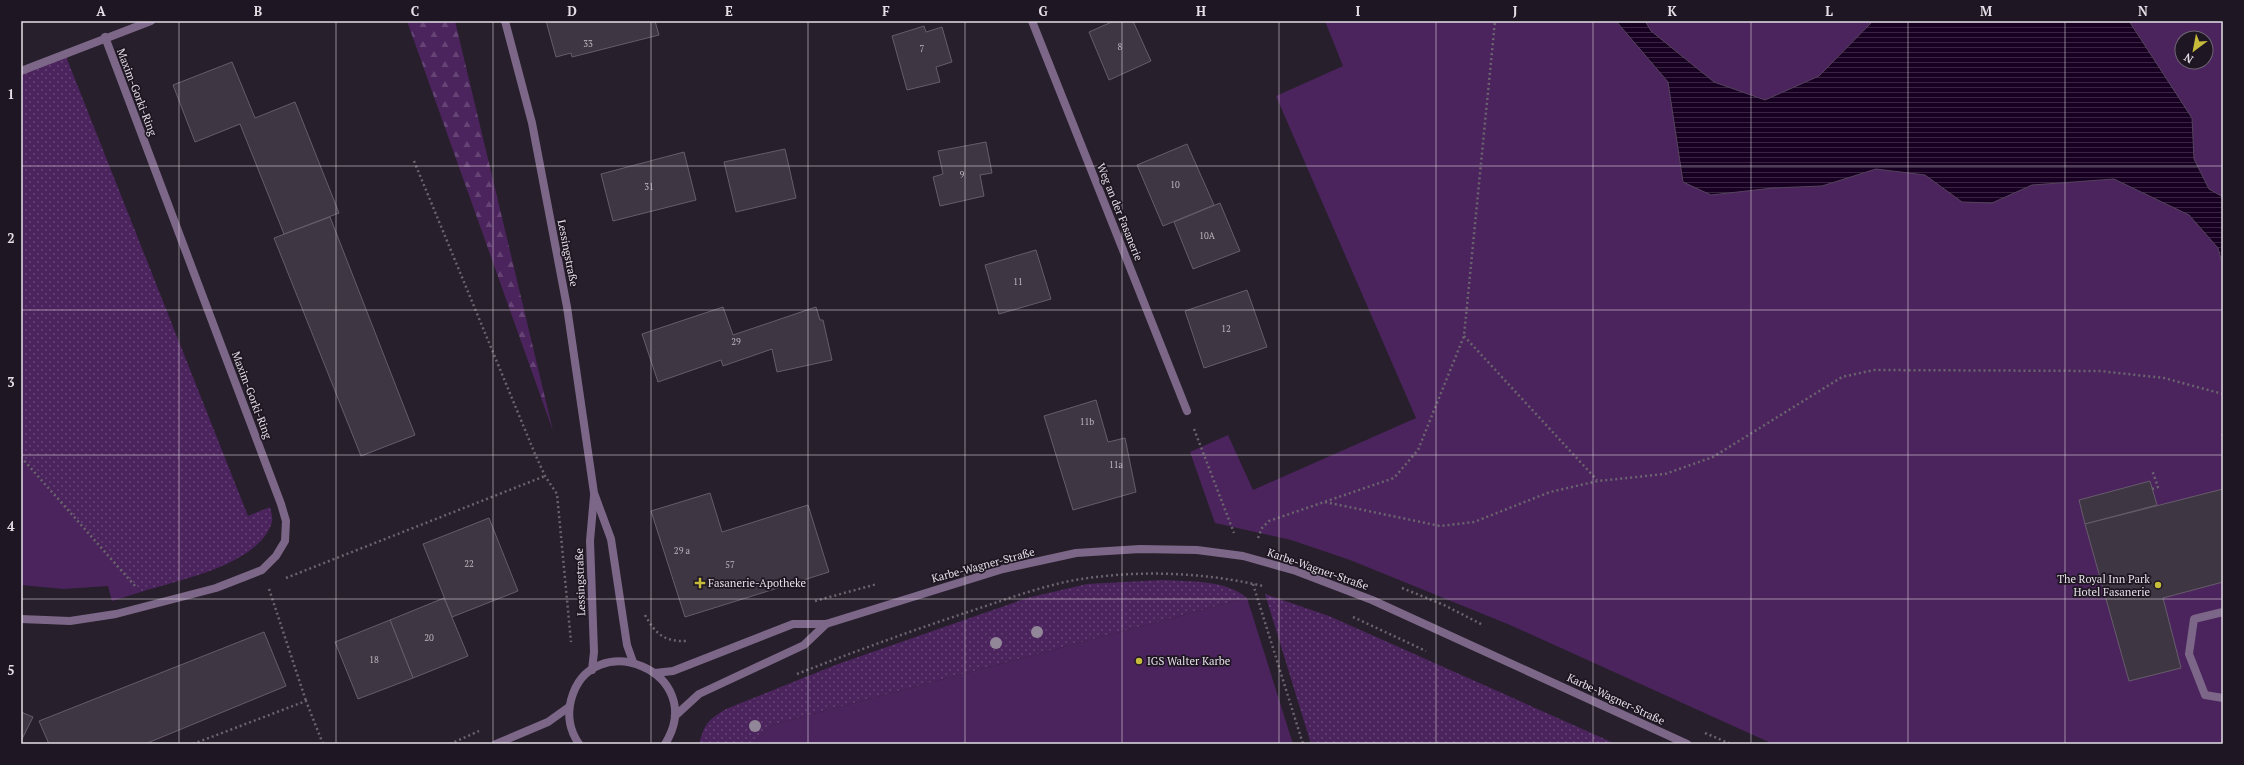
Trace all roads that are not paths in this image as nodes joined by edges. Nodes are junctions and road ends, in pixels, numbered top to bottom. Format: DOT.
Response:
graph roads {
  1 [pos="151,21"];
  2 [pos="505,21"];
  3 [pos="1032,21"];
  4 [pos="105,37"];
  5 [pos="21,71"];
  6 [pos="1187,410"];
  7 [pos="594,493"];
  8 [pos="2223,612"];
  9 [pos="21,619"];
  10 [pos="826,624"];
  11 [pos="633,662"];
  12 [pos="592,670"];
  13 [pos="655,673"];
  14 [pos="2223,698"];
  15 [pos="569,707"];
  16 [pos="675,716"];
  17 [pos="496,744"];
  18 [pos="579,744"];
  19 [pos="665,744"];
  20 [pos="1687,744"];
  1 -- 4 [label="street, Maxim-Gorki-Ring"];
  2 -- 7 [label="street, Lessingstraße"];
  3 -- 6 [label="street, Weg an der Fasanerie"];
  4 -- 5 [label="street"];
  4 -- 9 [label="street, Maxim-Gorki-Ring"];
  7 -- 11 [label="street, Lessingstraße"];
  7 -- 12 [label="street, Lessingstraße"];
  8 -- 14 [label="street"];
  10 -- 13 [label="street, Karbe-Wagner-Straße"];
  10 -- 16 [label="street, Karbe-Wagner-Straße"];
  10 -- 20 [label="street, Karbe-Wagner-Straße"];
  11 -- 12 [label="street"];
  11 -- 13 [label="street"];
  12 -- 15 [label="street"];
  13 -- 16 [label="street"];
  15 -- 17 [label="street"];
  15 -- 18 [label="street"];
  16 -- 19 [label="street"];
}
